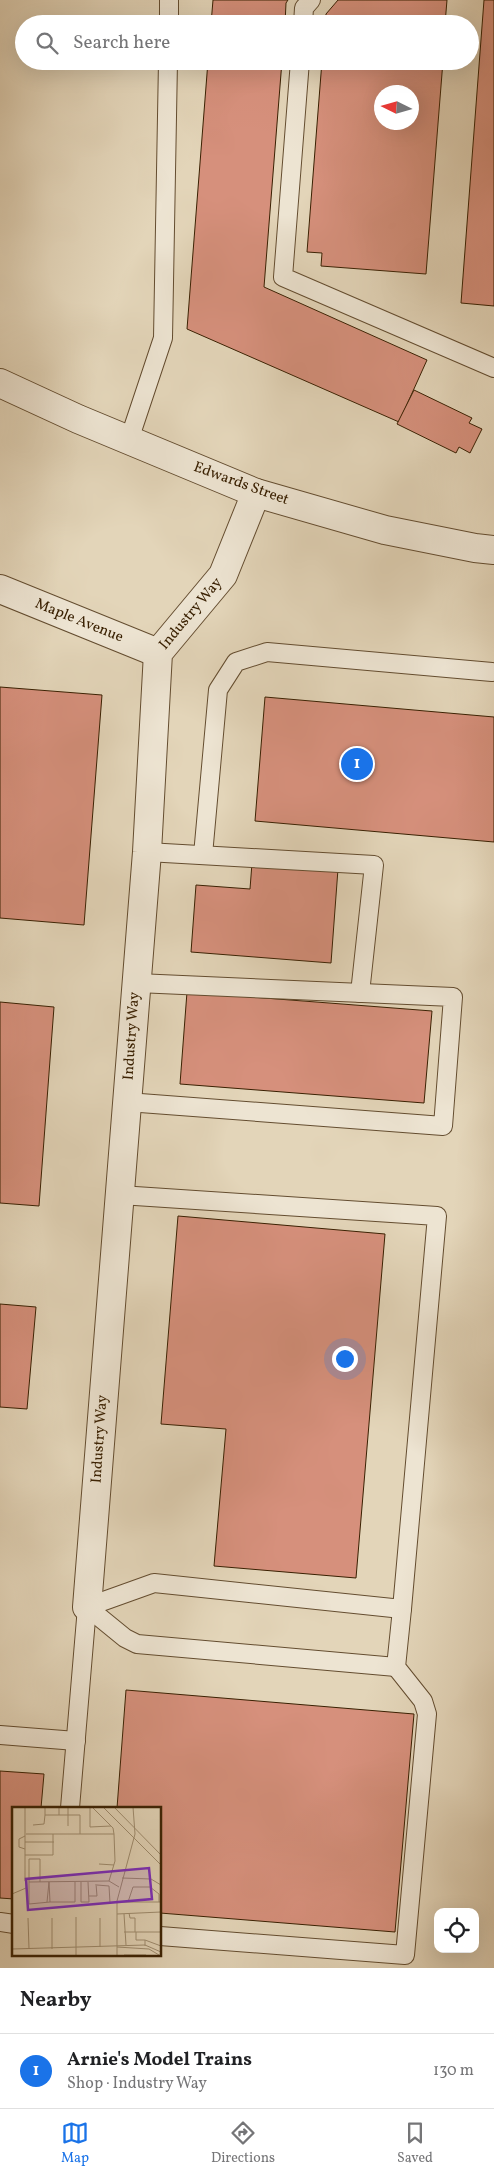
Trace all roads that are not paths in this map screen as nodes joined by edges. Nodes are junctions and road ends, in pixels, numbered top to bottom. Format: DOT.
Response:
graph roads {
  1 [pos="169,0"];
  2 [pos="311,0"];
  3 [pos="168,15"];
  4 [pos="304,15"];
  5 [pos="168,70"];
  6 [pos="299,70"];
  7 [pos="494,368"];
  8 [pos="0,384"];
  9 [pos="129,440"];
  10 [pos="256,493"];
  11 [pos="494,550"];
  12 [pos="0,588"];
  13 [pos="158,653"];
  14 [pos="492,672"];
  15 [pos="147,852"];
  16 [pos="203,855"];
  17 [pos="137,982"];
  18 [pos="360,993"];
  19 [pos="127,1102"];
  20 [pos="120,1195"];
  21 [pos="87,1608"];
  22 [pos="402,1610"];
  23 [pos="396,1667"];
  24 [pos="0,1735"];
  25 [pos="76,1741"];
  26 [pos="70,1807"];
  27 [pos="161,1936"];
  1 -- 3 [label="lane"];
  2 -- 4 [label="lane"];
  5 -- 9 [label="lane"];
  6 -- 7 [label="lane"];
  8 -- 9 [label="street, Edwards Street"];
  9 -- 10 [label="street, Edwards Street"];
  10 -- 11 [label="street, Edwards Street"];
  10 -- 13 [label="street, Industry Way"];
  12 -- 13 [label="street, Maple Avenue"];
  13 -- 15 [label="street, Industry Way"];
  14 -- 16 [label="lane"];
  15 -- 16 [label="lane"];
  15 -- 17 [label="street, Industry Way"];
  16 -- 18 [label="lane"];
  17 -- 18 [label="lane"];
  17 -- 19 [label="street, Industry Way"];
  18 -- 19 [label="lane"];
  19 -- 20 [label="street, Industry Way"];
  20 -- 21 [label="street, Industry Way"];
  20 -- 22 [label="lane"];
  21 -- 22 [label="lane"];
  21 -- 23 [label="lane"];
  21 -- 25 [label="lane"];
  22 -- 23 [label="lane"];
  23 -- 27 [label="lane"];
  24 -- 25 [label="lane"];
  25 -- 26 [label="lane"];
}
